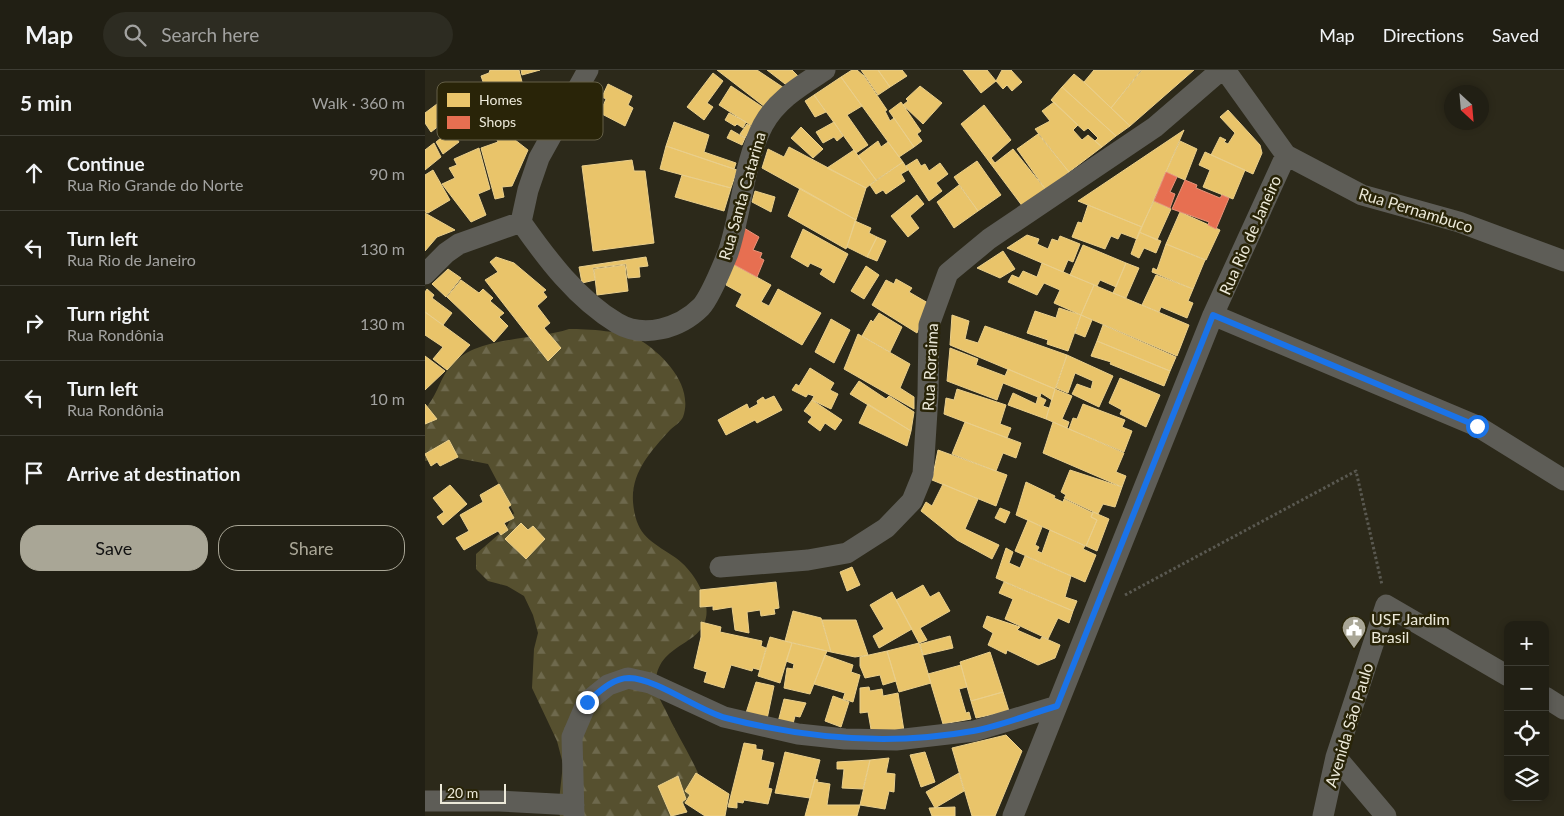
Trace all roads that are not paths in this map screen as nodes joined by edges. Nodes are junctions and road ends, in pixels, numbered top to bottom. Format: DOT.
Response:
graph roads {
  1 [pos="588,70"];
  2 [pos="825,70"];
  3 [pos="1221,70"];
  4 [pos="1225,70"];
  5 [pos="581,82"];
  6 [pos="549,140"];
  7 [pos="1286,155"];
  8 [pos="521,222"];
  9 [pos="1564,261"];
  10 [pos="425,274"];
  11 [pos="1213,315"];
  12 [pos="1564,480"];
  13 [pos="720,567"];
  14 [pos="1504,674"];
  15 [pos="1057,706"];
  16 [pos="1336,757"];
  17 [pos="425,801"];
  18 [pos="574,810"];
  19 [pos="1013,816"];
  20 [pos="1323,816"];
  21 [pos="1386,816"];
  1 -- 5 [label="street"];
  2 -- 8 [label="street, Rua Santa Catarina"];
  3 -- 13 [label="street, Rua Roraima"];
  4 -- 7 [label="street, Rua Pernambuco"];
  6 -- 8 [label="street"];
  7 -- 9 [label="street, Rua Pernambuco"];
  7 -- 11 [label="street, Rua Rio de Janeiro"];
  8 -- 10 [label="street"];
  11 -- 12 [label="street"];
  11 -- 15 [label="street, Rua Rio de Janeiro"];
  14 -- 16 [label="street, Avenida São Paulo"];
  15 -- 18 [label="street"];
  15 -- 19 [label="street, Rua Rio de Janeiro"];
  16 -- 20 [label="street, Avenida São Paulo"];
  16 -- 21 [label="street"];
  17 -- 18 [label="street"];
}
